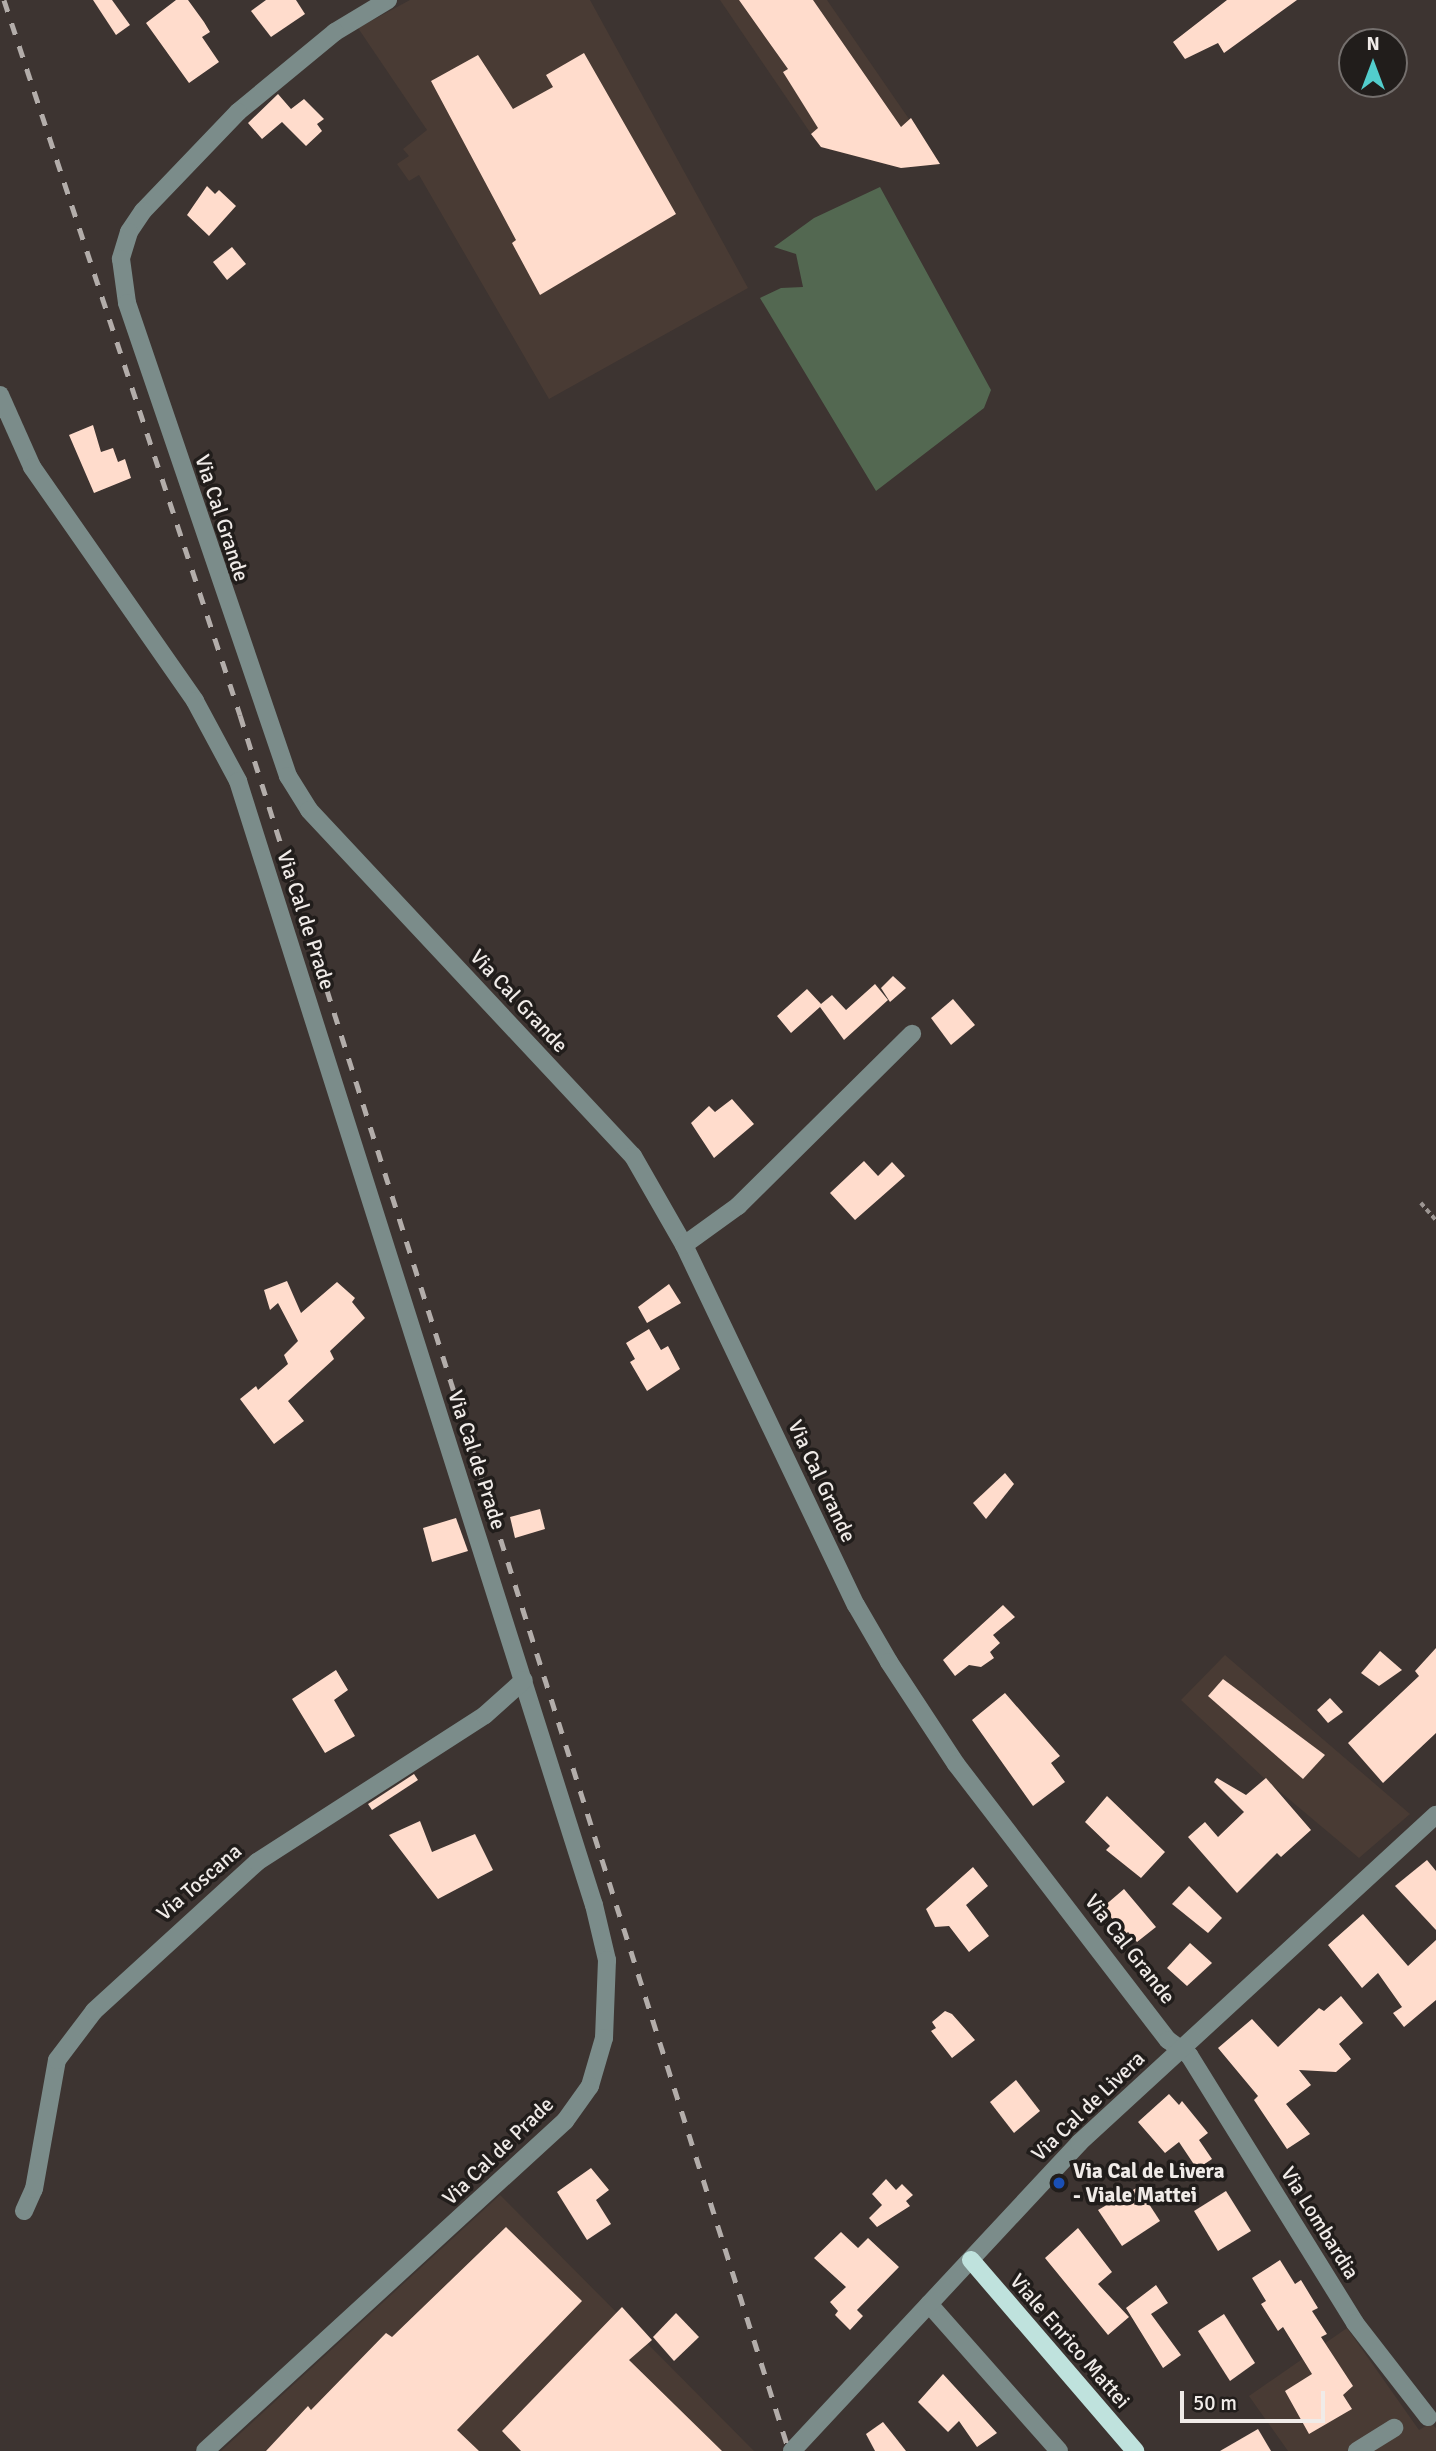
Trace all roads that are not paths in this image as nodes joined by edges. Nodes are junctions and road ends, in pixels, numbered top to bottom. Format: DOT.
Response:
graph roads {
  1 [pos="388,0"];
  2 [pos="0,395"];
  3 [pos="912,1034"];
  4 [pos="684,1245"];
  5 [pos="524,1680"];
  6 [pos="1436,1815"];
  7 [pos="1181,2048"];
  8 [pos="24,2211"];
  9 [pos="971,2260"];
  10 [pos="929,2304"];
  11 [pos="1428,2417"];
  12 [pos="1394,2428"];
  13 [pos="205,2451"];
  14 [pos="792,2451"];
  15 [pos="1059,2451"];
  16 [pos="1135,2451"];
  17 [pos="1357,2451"];
  1 -- 4 [label="street, Via Cal Grande"];
  2 -- 5 [label="street, Via Cal de Prade"];
  3 -- 4 [label="street"];
  4 -- 7 [label="street, Via Cal Grande"];
  5 -- 8 [label="street, Via Toscana"];
  5 -- 13 [label="street, Via Cal de Prade"];
  6 -- 7 [label="street, Via Cal de Livera"];
  7 -- 9 [label="street, Via Cal de Livera"];
  7 -- 11 [label="street, Via Lombardia"];
  9 -- 10 [label="street, Via Cal de Livera"];
  9 -- 16 [label="main road, Viale Enrico Mattei"];
  10 -- 14 [label="street, Via Cal de Livera"];
  10 -- 15 [label="street"];
  12 -- 17 [label="street"];
}
